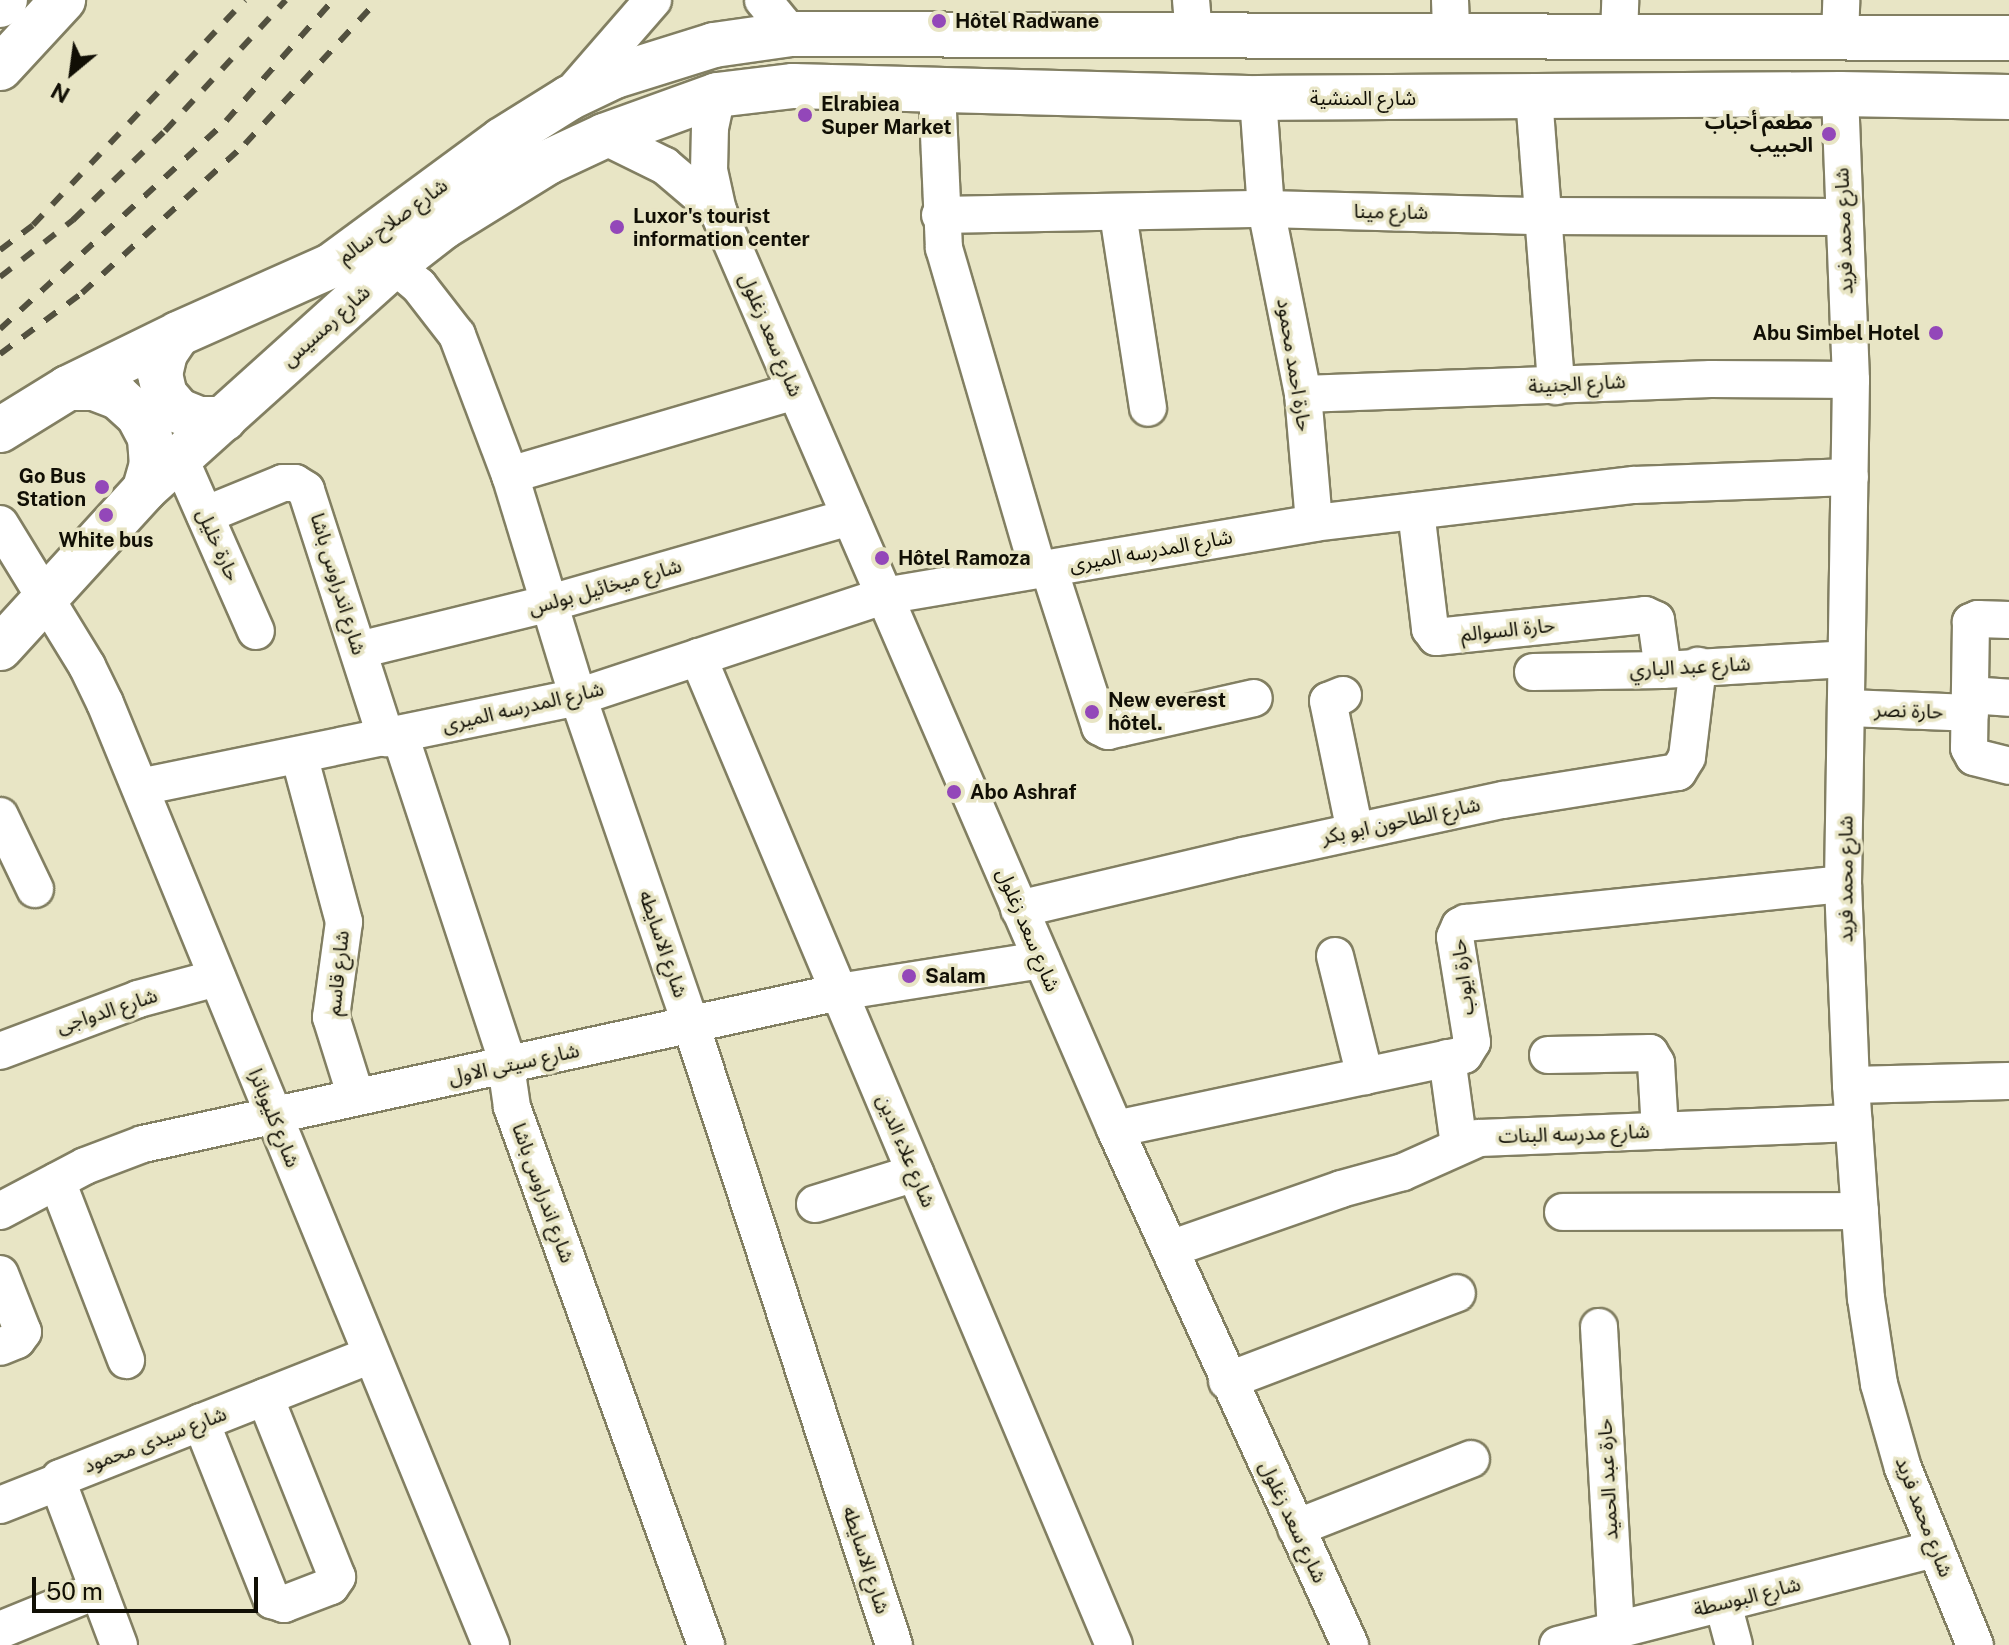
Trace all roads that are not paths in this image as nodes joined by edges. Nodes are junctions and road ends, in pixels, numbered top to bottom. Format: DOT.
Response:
graph roads {
  1 [pos="5,0"];
  2 [pos="63,0"];
  3 [pos="653,0"];
  4 [pos="763,0"];
  5 [pos="0,5"];
  6 [pos="1192,18"];
  7 [pos="1450,18"];
  8 [pos="1619,18"];
  9 [pos="1840,19"];
  10 [pos="791,34"];
  11 [pos="2009,38"];
  12 [pos="0,68"];
  13 [pos="937,89"];
  14 [pos="1840,94"];
  15 [pos="717,95"];
  16 [pos="1534,97"];
  17 [pos="2009,97"];
  18 [pos="569,98"];
  19 [pos="1258,98"];
  20 [pos="604,136"];
  21 [pos="1266,209"];
  22 [pos="718,211"];
  23 [pos="1118,214"];
  24 [pos="940,215"];
  25 [pos="1541,216"];
  26 [pos="1842,217"];
  27 [pos="394,265"];
  28 [pos="178,334"];
  29 [pos="1851,380"];
  30 [pos="1556,386"];
  31 [pos="68,388"];
  32 [pos="795,391"];
  33 [pos="1303,394"];
  34 [pos="1148,408"];
  35 [pos="224,419"];
  36 [pos="0,430"];
  37 [pos="180,459"];
  38 [pos="510,475"];
  39 [pos="1850,477"];
  40 [pos="145,489"];
  41 [pos="1416,511"];
  42 [pos="205,515"];
  43 [pos="850,517"];
  44 [pos="1314,523"];
  45 [pos="0,524"];
  46 [pos="1044,570"];
  47 [pos="884,596"];
  48 [pos="44,597"];
  49 [pos="550,603"];
  50 [pos="2009,620"];
  51 [pos="256,631"];
  52 [pos="0,648"];
  53 [pos="359,650"];
  54 [pos="698,657"];
  55 [pos="1846,659"];
  56 [pos="1698,666"];
  57 [pos="1663,670"];
  58 [pos="1533,672"];
  59 [pos="1343,695"];
  60 [pos="578,697"];
  61 [pos="1254,698"];
  62 [pos="2009,698"];
  63 [pos="1970,704"];
  64 [pos="1848,708"];
  65 [pos="393,736"];
  66 [pos="299,755"];
  67 [pos="2009,766"];
  68 [pos="140,787"];
  69 [pos="0,816"];
  70 [pos="1355,831"];
  71 [pos="1843,884"];
  72 [pos="35,889"];
  73 [pos="1019,909"];
  74 [pos="1335,956"];
  75 [pos="1041,960"];
  76 [pos="217,978"];
  77 [pos="839,992"];
  78 [pos="691,1025"];
  79 [pos="0,1051"];
  80 [pos="1548,1055"];
  81 [pos="1447,1058"];
  82 [pos="505,1067"];
  83 [pos="1365,1076"];
  84 [pos="2009,1081"];
  85 [pos="1851,1085"];
  86 [pos="356,1097"];
  87 [pos="273,1114"];
  88 [pos="1854,1123"];
  89 [pos="1115,1129"];
  90 [pos="1660,1131"];
  91 [pos="1459,1146"];
  92 [pos="915,1173"];
  93 [pos="57,1181"];
  94 [pos="815,1204"];
  95 [pos="0,1211"];
  96 [pos="1860,1211"];
  97 [pos="1563,1212"];
  98 [pos="1170,1249"];
  99 [pos="0,1274"];
  100 [pos="1457,1293"];
  101 [pos="1599,1327"];
  102 [pos="0,1347"];
  103 [pos="371,1355"];
  104 [pos="126,1360"];
  105 [pos="1227,1381"];
  106 [pos="265,1397"];
  107 [pos="201,1422"];
  108 [pos="1471,1459"];
  109 [pos="58,1482"];
  110 [pos="0,1505"];
  111 [pos="1296,1528"];
  112 [pos="1936,1549"];
  113 [pos="98,1590"];
  114 [pos="1723,1604"];
  115 [pos="0,1630"];
  116 [pos="1616,1630"];
  117 [pos="119,1645"];
  118 [pos="491,1645"];
  119 [pos="706,1645"];
  120 [pos="894,1645"];
  121 [pos="1114,1645"];
  122 [pos="1350,1645"];
  123 [pos="1558,1645"];
  124 [pos="1734,1645"];
  125 [pos="1975,1645"];
  1 -- 5 [label="main road"];
  2 -- 12 [label="main road"];
  3 -- 18 [label="street"];
  4 -- 10 [label="street"];
  6 -- 7 [label="main road"];
  6 -- 10 [label="main road"];
  7 -- 8 [label="main road"];
  8 -- 9 [label="main road"];
  9 -- 11 [label="main road"];
  10 -- 18 [label="main road, شارع صلاح سالم"];
  13 -- 15 [label="main road, شارع المنشية"];
  13 -- 19 [label="main road, شارع المنشية"];
  13 -- 24 [label="street"];
  14 -- 16 [label="main road, شارع المنشية"];
  14 -- 17 [label="main road, شارع المنشية"];
  14 -- 26 [label="street, شارع محمد فريد"];
  15 -- 20 [label="main road, شارع رمسيس"];
  15 -- 22 [label="street, شارع سعد زغلول"];
  16 -- 19 [label="main road, شارع المنشية"];
  16 -- 25 [label="street"];
  18 -- 28 [label="main road, شارع صلاح سالم"];
  19 -- 21 [label="street, حارة احمد محمود"];
  20 -- 22 [label="street, شارع سعد زغلول"];
  20 -- 27 [label="main road, شارع رمسيس"];
  21 -- 23 [label="street, شارع مينا"];
  21 -- 25 [label="street, شارع مينا"];
  21 -- 33 [label="street, حارة احمد محمود"];
  22 -- 32 [label="street, شارع سعد زغلول"];
  23 -- 24 [label="street, شارع مينا"];
  23 -- 34 [label="street"];
  24 -- 46 [label="street"];
  25 -- 26 [label="street, شارع مينا"];
  25 -- 30 [label="street"];
  26 -- 29 [label="street, شارع محمد فريد"];
  27 -- 35 [label="main road, شارع رمسيس"];
  27 -- 38 [label="street, شارع الاسايطه"];
  28 -- 31 [label="main road, شارع صلاح سالم"];
  28 -- 35 [label="main road"];
  29 -- 30 [label="street, شارع الجنينة"];
  29 -- 39 [label="street, شارع محمد فريد"];
  30 -- 33 [label="street, شارع الجنينة"];
  31 -- 36 [label="main road, شارع صلاح سالم"];
  31 -- 40 [label="main road"];
  32 -- 38 [label="street"];
  32 -- 43 [label="street, شارع سعد زغلول"];
  33 -- 44 [label="street, حارة احمد محمود"];
  35 -- 37 [label="main road, شارع رمسيس"];
  37 -- 40 [label="main road, شارع رمسيس"];
  37 -- 42 [label="street, حارة خليل"];
  38 -- 49 [label="street, شارع الاسايطه"];
  39 -- 41 [label="street, شارع المدرسه الميرى"];
  39 -- 55 [label="street, شارع محمد فريد"];
  40 -- 48 [label="main road, شارع رمسيس"];
  41 -- 44 [label="street, شارع المدرسه الميرى"];
  41 -- 57 [label="street, حارة السوالم"];
  42 -- 51 [label="street, حارة خليل"];
  42 -- 53 [label="street, شارع اندراوس باشا"];
  43 -- 47 [label="street, شارع سعد زغلول"];
  43 -- 49 [label="street, شارع ميخائيل بولس"];
  44 -- 46 [label="street, شارع المدرسه الميرى"];
  45 -- 48 [label="street, شارع كليوباترا"];
  46 -- 47 [label="street, شارع المدرسه الميرى"];
  46 -- 61 [label="street"];
  47 -- 54 [label="street, شارع المدرسه الميرى"];
  47 -- 73 [label="street, شارع سعد زغلول"];
  48 -- 52 [label="main road, شارع رمسيس"];
  48 -- 68 [label="street, شارع كليوباترا"];
  49 -- 53 [label="street, شارع ميخائيل بولس"];
  49 -- 60 [label="street, شارع الاسايطه"];
  50 -- 63 [label="street"];
  53 -- 65 [label="street, شارع اندراوس باشا"];
  54 -- 60 [label="street, شارع المدرسه الميرى"];
  54 -- 77 [label="street, شارع علاء الدين"];
  55 -- 56 [label="street, شارع عبد الباري"];
  55 -- 64 [label="street, شارع محمد فريد"];
  56 -- 57 [label="street, شارع عبد الباري"];
  56 -- 70 [label="street, شارع الطاحون ابو بكر"];
  57 -- 58 [label="street, شارع عبد الباري"];
  59 -- 70 [label="street"];
  60 -- 65 [label="street, شارع المدرسه الميرى"];
  60 -- 78 [label="street, شارع الاسايطه"];
  62 -- 63 [label="street, حارة نصر"];
  63 -- 64 [label="street, حارة نصر"];
  63 -- 67 [label="street"];
  64 -- 71 [label="street, شارع محمد فريد"];
  65 -- 66 [label="street, شارع المدرسه الميرى"];
  65 -- 82 [label="street, شارع اندراوس باشا"];
  66 -- 68 [label="street, شارع المدرسه الميرى"];
  66 -- 86 [label="street, شارع قاسم"];
  68 -- 76 [label="street, شارع كليوباترا"];
  69 -- 72 [label="street"];
  70 -- 73 [label="street, شارع الطاحون ابو بكر"];
  71 -- 81 [label="street, حارة ايوب"];
  71 -- 85 [label="street, شارع محمد فريد"];
  73 -- 75 [label="street, شارع سعد زغلول"];
  74 -- 83 [label="street"];
  75 -- 77 [label="street, شارع سيتى الاول"];
  75 -- 89 [label="street, شارع سعد زغلول"];
  76 -- 79 [label="street, شارع الدواجى"];
  76 -- 87 [label="street, شارع كليوباترا"];
  77 -- 78 [label="street, شارع سيتى الاول"];
  77 -- 92 [label="street, شارع علاء الدين"];
  78 -- 82 [label="street, شارع سيتى الاول"];
  78 -- 120 [label="street, شارع الاسايطه"];
  80 -- 90 [label="street"];
  81 -- 83 [label="street"];
  81 -- 91 [label="street"];
  82 -- 86 [label="street, شارع سيتى الاول"];
  82 -- 119 [label="street, شارع اندراوس باشا"];
  83 -- 89 [label="street"];
  84 -- 85 [label="street"];
  85 -- 88 [label="street, شارع محمد فريد"];
  86 -- 87 [label="street, شارع سيتى الاول"];
  87 -- 93 [label="street, شارع سيتى الاول"];
  87 -- 103 [label="street, شارع كليوباترا"];
  88 -- 90 [label="street, شارع مدرسه البنات"];
  88 -- 96 [label="street, شارع محمد فريد"];
  89 -- 98 [label="street, شارع سعد زغلول"];
  90 -- 91 [label="street, شارع مدرسه البنات"];
  91 -- 98 [label="street, شارع مدرسه البنات"];
  92 -- 94 [label="street"];
  92 -- 121 [label="street, شارع علاء الدين"];
  93 -- 95 [label="street, شارع سيتى الاول"];
  93 -- 104 [label="street"];
  96 -- 97 [label="street"];
  96 -- 112 [label="street, شارع محمد فريد"];
  98 -- 105 [label="street, شارع سعد زغلول"];
  99 -- 102 [label="street"];
  100 -- 105 [label="street"];
  101 -- 116 [label="street, حارة عبد الحميد"];
  103 -- 106 [label="street, شارع سيدى محمود"];
  103 -- 118 [label="street, شارع كليوباترا"];
  105 -- 111 [label="street, شارع سعد زغلول"];
  106 -- 107 [label="street, شارع سيدى محمود"];
  106 -- 107 [label="street"];
  107 -- 109 [label="street, شارع سيدى محمود"];
  108 -- 111 [label="street"];
  109 -- 110 [label="street"];
  109 -- 113 [label="street, شارع سيدى محمود"];
  111 -- 122 [label="street, شارع سعد زغلول"];
  112 -- 114 [label="street, شارع البوسطة"];
  112 -- 125 [label="street, شارع محمد فريد"];
  113 -- 115 [label="street"];
  113 -- 117 [label="street, شارع سيدى محمود"];
  114 -- 116 [label="street, شارع البوسطة"];
  114 -- 124 [label="street"];
  116 -- 123 [label="street, شارع البوسطة"];
}
